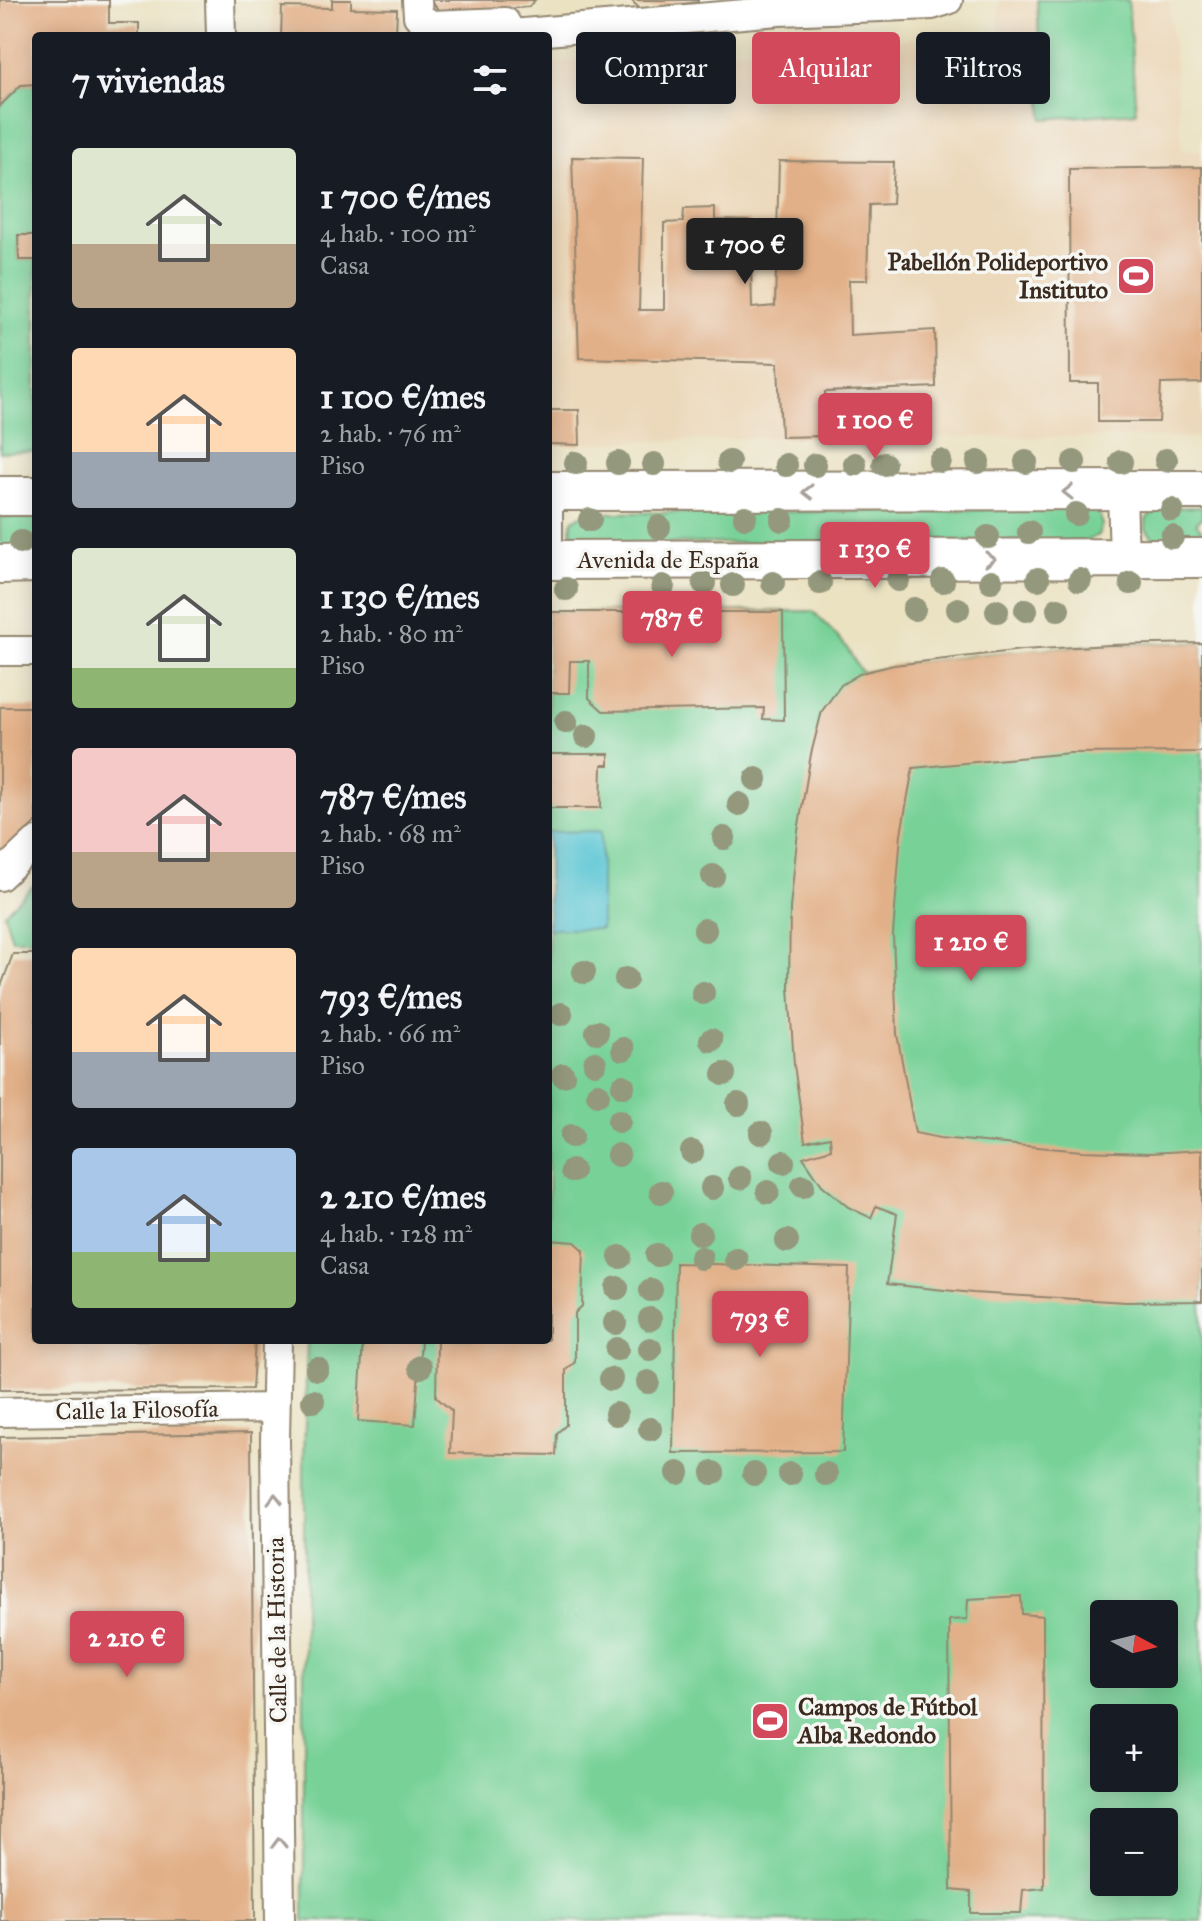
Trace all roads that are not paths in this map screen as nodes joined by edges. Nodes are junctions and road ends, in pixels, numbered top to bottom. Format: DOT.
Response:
graph roads {
  1 [pos="220,0"];
  2 [pos="417,0"];
  3 [pos="948,0"];
  4 [pos="779,6"];
  5 [pos="590,14"];
  6 [pos="462,30"];
  7 [pos="221,32"];
  8 [pos="516,32"];
  9 [pos="525,32"];
  10 [pos="1202,490"];
  11 [pos="552,491"];
  12 [pos="1122,492"];
  13 [pos="0,496"];
  14 [pos="32,496"];
  15 [pos="1202,558"];
  16 [pos="1124,559"];
  17 [pos="552,560"];
  18 [pos="32,563"];
  19 [pos="0,564"];
  20 [pos="0,651"];
  21 [pos="32,651"];
  22 [pos="32,846"];
  23 [pos="0,876"];
  24 [pos="277,1344"];
  25 [pos="275,1408"];
  26 [pos="0,1412"];
  27 [pos="280,1921"];
  1 -- 7 [label="street"];
  2 -- 6 [label="street"];
  3 -- 4 [label="street"];
  4 -- 5 [label="street"];
  5 -- 9 [label="street"];
  6 -- 8 [label="street"];
  10 -- 12 [label="main road, Avenida de España"];
  12 -- 11 [label="main road, Avenida de España, one-way"];
  12 -- 16 [label="street"];
  13 -- 14 [label="main road"];
  15 -- 16 [label="main road, Avenida de España"];
  17 -- 16 [label="main road, Avenida de España, one-way"];
  18 -- 19 [label="main road"];
  20 -- 21 [label="street"];
  22 -- 23 [label="street"];
  24 -- 25 [label="street, Calle de la Historia"];
  25 -- 26 [label="street, Calle la Filosofía"];
  27 -- 25 [label="street, Calle de la Historia, one-way"];
}
